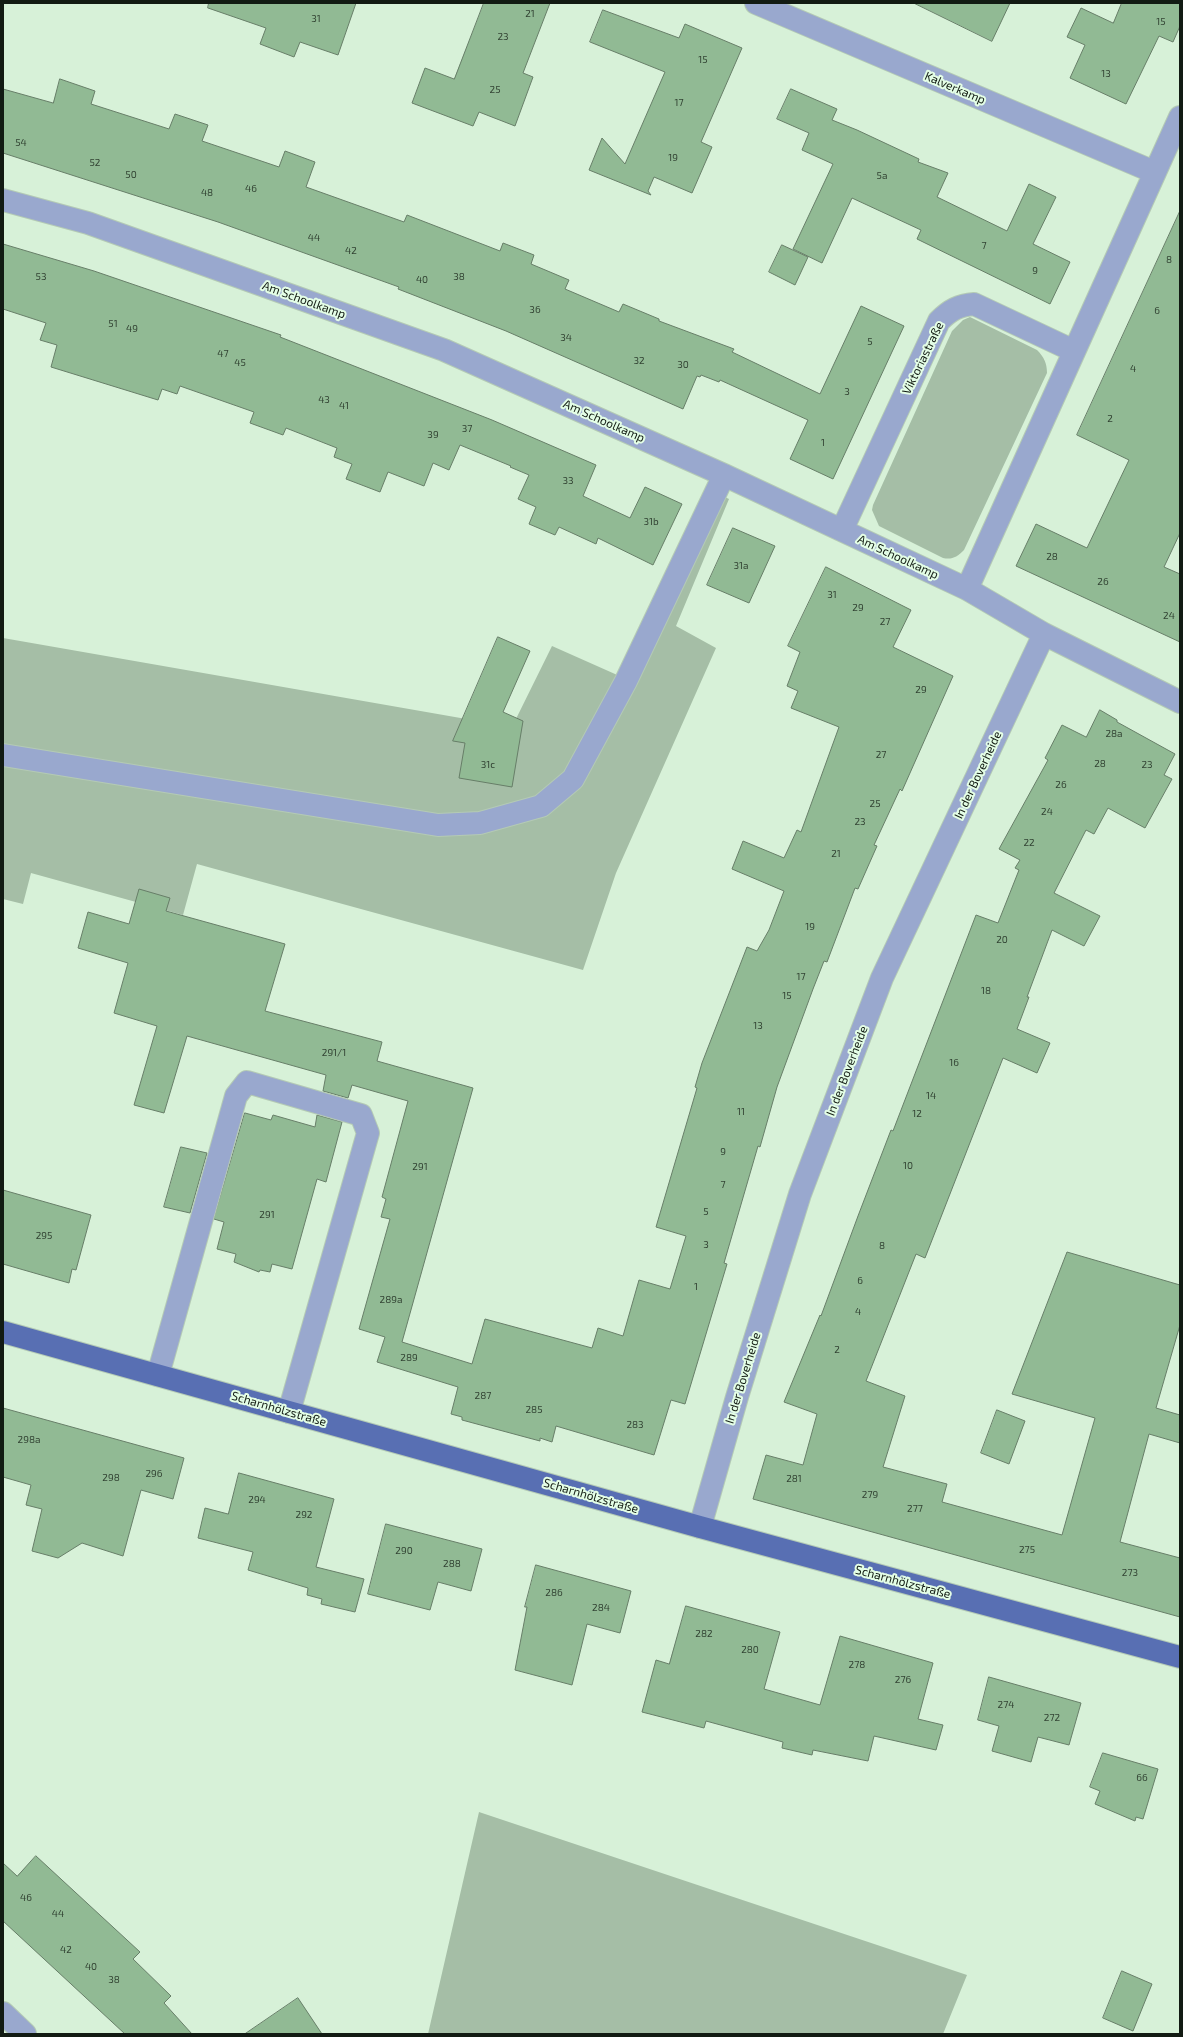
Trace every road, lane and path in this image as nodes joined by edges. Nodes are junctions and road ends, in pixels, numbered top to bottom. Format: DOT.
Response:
graph roads {
  1 [pos="756,3"];
  2 [pos="1180,117"];
  3 [pos="1154,172"];
  4 [pos="3,200"];
  5 [pos="1074,351"];
  6 [pos="724,475"];
  7 [pos="842,530"];
  8 [pos="967,590"];
  9 [pos="1044,634"];
  10 [pos="1180,702"];
  11 [pos="3,755"];
  12 [pos="3,1332"];
  13 [pos="158,1375"];
  14 [pos="289,1412"];
  15 [pos="700,1527"];
  16 [pos="1180,1657"];
  17 [pos="3,2013"];
  18 [pos="25,2034"];
  1 -- 3 [label="street, Kalverkamp"];
  2 -- 3 [label="street"];
  3 -- 5 [label="street"];
  4 -- 6 [label="street, Am Schoolkamp"];
  5 -- 7 [label="street, Viktoriastraße"];
  5 -- 8 [label="street"];
  6 -- 7 [label="street, Am Schoolkamp"];
  6 -- 11 [label="street"];
  7 -- 8 [label="street, Am Schoolkamp"];
  8 -- 9 [label="street, Am Schoolkamp"];
  9 -- 10 [label="street, Am Schoolkamp"];
  9 -- 15 [label="street, In der Boverheide"];
  12 -- 13 [label="main road, Scharnhölzstraße"];
  13 -- 14 [label="main road, Scharnhölzstraße"];
  13 -- 14 [label="street"];
  14 -- 15 [label="main road, Scharnhölzstraße"];
  15 -- 16 [label="main road, Scharnhölzstraße"];
  17 -- 18 [label="street"];
}
